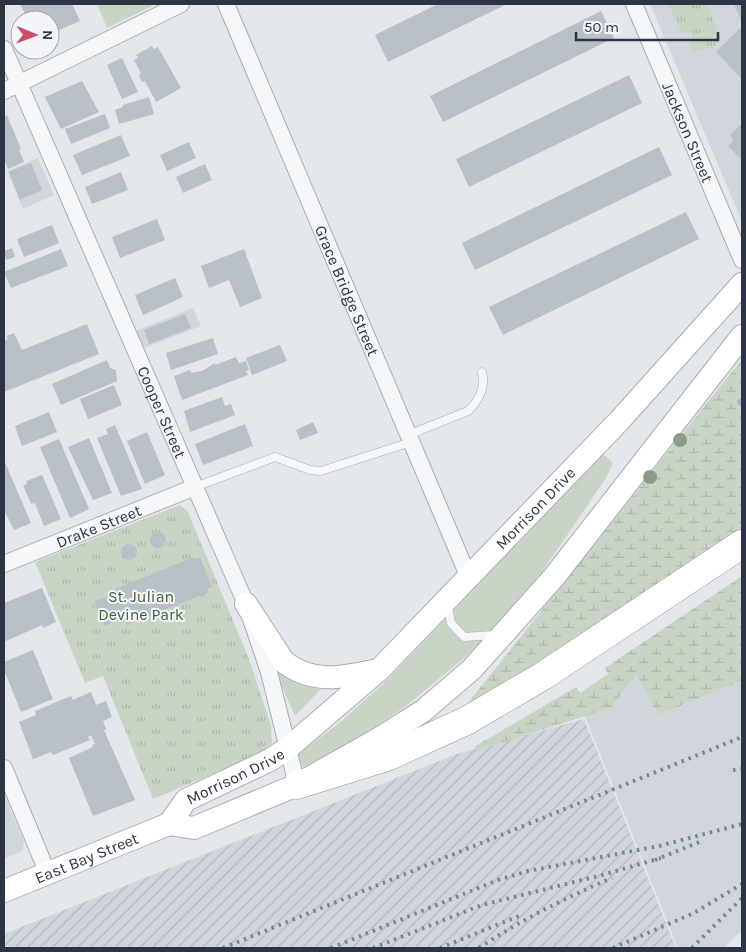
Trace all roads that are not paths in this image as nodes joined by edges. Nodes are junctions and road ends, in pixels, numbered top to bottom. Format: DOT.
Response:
graph roads {
  1 [pos="181,4"];
  2 [pos="226,4"];
  3 [pos="634,4"];
  4 [pos="4,49"];
  5 [pos="11,88"];
  6 [pos="742,260"];
  7 [pos="742,284"];
  8 [pos="742,336"];
  9 [pos="482,372"];
  10 [pos="410,438"];
  11 [pos="195,487"];
  12 [pos="742,544"];
  13 [pos="4,564"];
  14 [pos="469,578"];
  15 [pos="448,599"];
  16 [pos="246,604"];
  17 [pos="506,633"];
  18 [pos="379,670"];
  19 [pos="288,748"];
  20 [pos="4,768"];
  21 [pos="297,785"];
  22 [pos="168,824"];
  23 [pos="48,874"];
  24 [pos="4,891"];
  1 -- 5 [label="street"];
  2 -- 10 [label="street, Grace Bridge Street"];
  3 -- 6 [label="street, Jackson Street"];
  4 -- 5 [label="street, Cooper Street"];
  5 -- 11 [label="street, Cooper Street"];
  7 -- 14 [label="main road, Morrison Drive"];
  8 -- 17 [label="main road, Morrison Drive"];
  9 -- 10 [label="lane"];
  10 -- 11 [label="lane"];
  10 -- 14 [label="street, Grace Bridge Street"];
  11 -- 13 [label="street, Drake Street"];
  11 -- 16 [label="street, Cooper Street"];
  12 -- 21 [label="highway"];
  14 -- 15 [label="main road, Morrison Drive"];
  15 -- 17 [label="lane"];
  15 -- 18 [label="main road, Morrison Drive"];
  16 -- 18 [label="main road"];
  16 -- 19 [label="street, Cooper Street"];
  17 -- 21 [label="main road, Morrison Drive"];
  18 -- 19 [label="main road, Morrison Drive"];
  19 -- 21 [label="street, Cooper Street"];
  19 -- 22 [label="main road, Morrison Drive"];
  20 -- 23 [label="street"];
  21 -- 22 [label="main road, Morrison Drive"];
  22 -- 23 [label="main road, East Bay Street"];
  23 -- 24 [label="main road, East Bay Street"];
}
